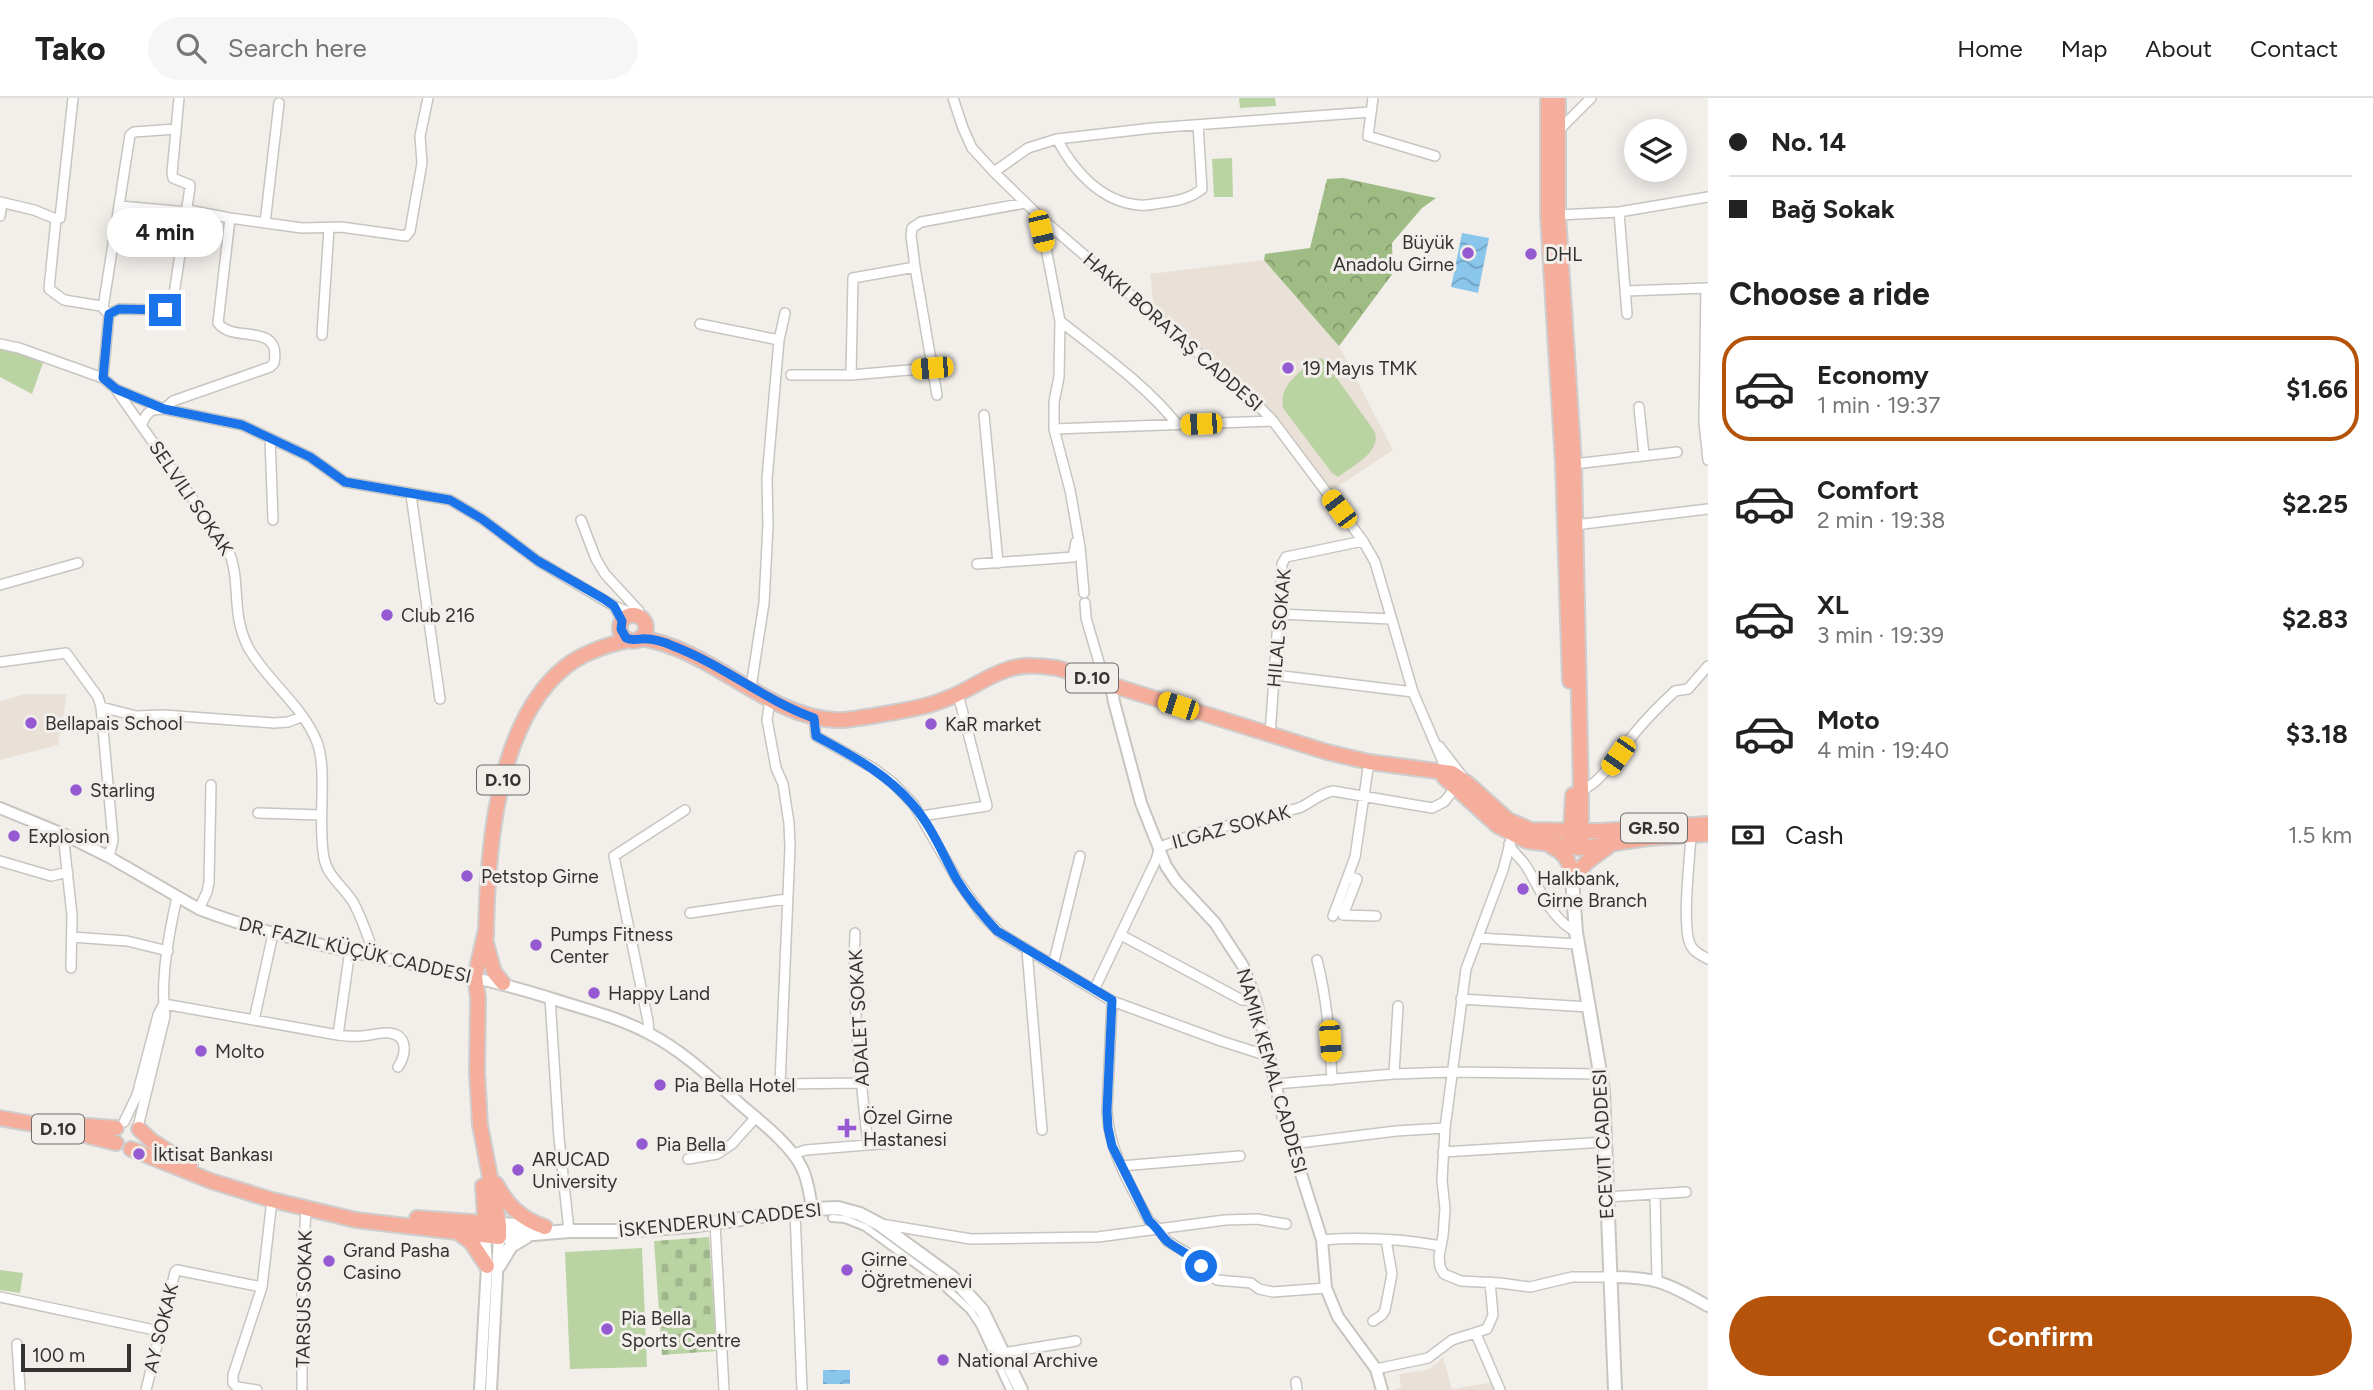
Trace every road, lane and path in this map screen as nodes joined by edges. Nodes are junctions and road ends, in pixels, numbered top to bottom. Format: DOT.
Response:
graph roads {
  1 [pos="73,98"];
  2 [pos="179,98"];
  3 [pos="428,98"];
  4 [pos="953,98"];
  5 [pos="1373,98"];
  6 [pos="1548,98"];
  7 [pos="1558,98"];
  8 [pos="1591,98"];
  9 [pos="279,103"];
  10 [pos="1370,112"];
  11 [pos="1198,125"];
  12 [pos="176,129"];
  13 [pos="1557,132"];
  14 [pos="1057,139"];
  15 [pos="1434,156"];
  16 [pos="994,173"];
  17 [pos="1708,197"];
  18 [pos="1,202"];
  19 [pos="1025,203"];
  20 [pos="120,206"];
  21 [pos="188,211"];
  22 [pos="1619,212"];
  23 [pos="1558,215"];
  24 [pos="0,216"];
  25 [pos="1040,217"];
  26 [pos="230,218"];
  27 [pos="56,219"];
  28 [pos="265,223"];
  29 [pos="329,228"];
  30 [pos="915,267"];
  31 [pos="1707,288"];
  32 [pos="1626,290"];
  33 [pos="106,311"];
  34 [pos="785,313"];
  35 [pos="1627,314"];
  36 [pos="1060,321"];
  37 [pos="700,324"];
  38 [pos="322,335"];
  39 [pos="779,340"];
  40 [pos="0,344"];
  41 [pos="932,368"];
  42 [pos="791,375"];
  43 [pos="851,375"];
  44 [pos="103,378"];
  45 [pos="116,389"];
  46 [pos="937,395"];
  47 [pos="1639,407"];
  48 [pos="164,409"];
  49 [pos="984,415"];
  50 [pos="1273,421"];
  51 [pos="142,424"];
  52 [pos="1177,425"];
  53 [pos="1054,429"];
  54 [pos="270,438"];
  55 [pos="1707,449"];
  56 [pos="1677,452"];
  57 [pos="1644,456"];
  58 [pos="1708,460"];
  59 [pos="1574,464"];
  60 [pos="411,495"];
  61 [pos="1708,509"];
  62 [pos="273,520"];
  63 [pos="581,520"];
  64 [pos="1575,525"];
  65 [pos="1078,534"];
  66 [pos="1363,541"];
  67 [pos="78,563"];
  68 [pos="998,563"];
  69 [pos="977,564"];
  70 [pos="0,585"];
  71 [pos="614,606"];
  72 [pos="1278,614"];
  73 [pos="1391,619"];
  74 [pos="633,620"];
  75 [pos="635,639"];
  76 [pos="687,652"];
  77 [pos="581,657"];
  78 [pos="0,662"];
  79 [pos="1708,666"];
  80 [pos="1275,675"];
  81 [pos="1108,684"];
  82 [pos="751,687"];
  83 [pos="1413,692"];
  84 [pos="958,694"];
  85 [pos="440,699"];
  86 [pos="770,699"];
  87 [pos="101,708"];
  88 [pos="301,717"];
  89 [pos="814,718"];
  90 [pos="1270,735"];
  91 [pos="1433,740"];
  92 [pos="1368,762"];
  93 [pos="1452,779"];
  94 [pos="211,785"];
  95 [pos="1581,791"];
  96 [pos="1362,796"];
  97 [pos="0,808"];
  98 [pos="685,810"];
  99 [pos="258,813"];
  100 [pos="321,816"];
  101 [pos="921,816"];
  102 [pos="1708,824"];
  103 [pos="1576,825"];
  104 [pos="63,834"];
  105 [pos="1708,834"];
  106 [pos="1691,835"];
  107 [pos="1610,837"];
  108 [pos="1547,838"];
  109 [pos="1511,840"];
  110 [pos="1160,847"];
  111 [pos="1575,848"];
  112 [pos="1080,856"];
  113 [pos="108,857"];
  114 [pos="0,861"];
  115 [pos="68,872"];
  116 [pos="1575,872"];
  117 [pos="1349,876"];
  118 [pos="177,897"];
  119 [pos="786,899"];
  120 [pos="199,909"];
  121 [pos="690,914"];
  122 [pos="1333,916"];
  123 [pos="1376,916"];
  124 [pos="855,933"];
  125 [pos="273,934"];
  126 [pos="1121,935"];
  127 [pos="486,936"];
  128 [pos="72,937"];
  129 [pos="1478,938"];
  130 [pos="1577,938"];
  131 [pos="349,950"];
  132 [pos="1027,950"];
  133 [pos="168,951"];
  134 [pos="376,956"];
  135 [pos="1708,959"];
  136 [pos="1317,960"];
  137 [pos="1053,965"];
  138 [pos="71,968"];
  139 [pos="480,978"];
  140 [pos="503,983"];
  141 [pos="1094,990"];
  142 [pos="550,998"];
  143 [pos="1461,999"];
  144 [pos="1112,1000"];
  145 [pos="1256,1002"];
  146 [pos="163,1004"];
  147 [pos="1398,1006"];
  148 [pos="1590,1007"];
  149 [pos="254,1020"];
  150 [pos="649,1033"];
  151 [pos="338,1035"];
  152 [pos="1268,1056"];
  153 [pos="398,1067"];
  154 [pos="148,1070"];
  155 [pos="1453,1072"];
  156 [pos="1394,1074"];
  157 [pos="1601,1074"];
  158 [pos="1332,1080"];
  159 [pos="861,1083"];
  160 [pos="1275,1084"];
  161 [pos="0,1111"];
  162 [pos="756,1117"];
  163 [pos="0,1118"];
  164 [pos="480,1125"];
  165 [pos="1445,1128"];
  166 [pos="127,1130"];
  167 [pos="1042,1130"];
  168 [pos="1606,1142"];
  169 [pos="891,1143"];
  170 [pos="1291,1144"];
  171 [pos="867,1145"];
  172 [pos="131,1149"];
  173 [pos="1443,1153"];
  174 [pos="793,1154"];
  175 [pos="1240,1156"];
  176 [pos="688,1159"];
  177 [pos="1121,1166"];
  178 [pos="488,1167"];
  179 [pos="1686,1192"];
  180 [pos="1656,1194"];
  181 [pos="485,1196"];
  182 [pos="1606,1197"];
  183 [pos="272,1200"];
  184 [pos="306,1208"];
  185 [pos="812,1209"];
  186 [pos="794,1212"];
  187 [pos="373,1218"];
  188 [pos="832,1218"];
  189 [pos="439,1220"];
  190 [pos="715,1223"];
  191 [pos="878,1224"];
  192 [pos="1286,1224"];
  193 [pos="1159,1229"];
  194 [pos="492,1230"];
  195 [pos="542,1230"];
  196 [pos="569,1231"];
  197 [pos="459,1233"];
  198 [pos="1322,1240"];
  199 [pos="1386,1240"];
  200 [pos="1441,1245"];
  201 [pos="493,1266"];
  202 [pos="1609,1277"];
  203 [pos="1657,1280"];
  204 [pos="1490,1282"];
  205 [pos="262,1287"];
  206 [pos="1326,1289"];
  207 [pos="1708,1291"];
  208 [pos="0,1297"];
  209 [pos="1707,1306"];
  210 [pos="1373,1321"];
  211 [pos="159,1331"];
  212 [pos="1476,1334"];
  213 [pos="1076,1340"];
  214 [pos="17,1344"];
  215 [pos="1003,1353"];
  216 [pos="1376,1369"];
  217 [pos="20,1390"];
  218 [pos="146,1390"];
  219 [pos="257,1390"];
  220 [pos="302,1390"];
  221 [pos="480,1390"];
  222 [pos="491,1390"];
  223 [pos="724,1390"];
  224 [pos="802,1390"];
  225 [pos="1010,1390"];
  226 [pos="1021,1390"];
  227 [pos="1382,1390"];
  228 [pos="1500,1390"];
  229 [pos="1615,1390"];
  1 -- 27 [label="street"];
  2 -- 12 [label="street"];
  3 -- 29 [label="street"];
  4 -- 16 [label="street"];
  5 -- 10 [label="street"];
  6 -- 103 [label="main road"];
  7 -- 13 [label="main road"];
  8 -- 13 [label="street"];
  9 -- 28 [label="street"];
  10 -- 11 [label="street"];
  10 -- 15 [label="street"];
  11 -- 14 [label="street"];
  11 -- 14 [label="street"];
  12 -- 20 [label="street"];
  12 -- 21 [label="street"];
  13 -- 23 [label="main road"];
  14 -- 16 [label="street"];
  16 -- 19 [label="street"];
  17 -- 22 [label="street"];
  18 -- 24 [label="street"];
  18 -- 27 [label="street"];
  19 -- 25 [label="street"];
  19 -- 30 [label="street"];
  20 -- 21 [label="street"];
  20 -- 33 [label="street"];
  21 -- 26 [label="street"];
  21 -- 33 [label="street"];
  22 -- 23 [label="street"];
  22 -- 32 [label="street"];
  23 -- 59 [label="main road"];
  25 -- 36 [label="street"];
  25 -- 50 [label="street"];
  26 -- 28 [label="street"];
  26 -- 48 [label="street"];
  27 -- 33 [label="street"];
  28 -- 29 [label="street"];
  29 -- 38 [label="street"];
  30 -- 41 [label="street"];
  30 -- 43 [label="street"];
  31 -- 32 [label="street"];
  31 -- 55 [label="street"];
  32 -- 35 [label="street"];
  33 -- 44 [label="street"];
  34 -- 39 [label="street"];
  36 -- 52 [label="street"];
  36 -- 53 [label="street"];
  37 -- 39 [label="street"];
  39 -- 82 [label="street"];
  40 -- 44 [label="street"];
  41 -- 43 [label="street"];
  41 -- 46 [label="street"];
  42 -- 43 [label="street"];
  44 -- 45 [label="street"];
  45 -- 48 [label="street"];
  45 -- 51 [label="street, SELVILI SOKAK"];
  47 -- 57 [label="street"];
  48 -- 51 [label="street"];
  48 -- 54 [label="street"];
  49 -- 68 [label="street"];
  50 -- 52 [label="street"];
  50 -- 66 [label="street"];
  51 -- 88 [label="street, SELVILI SOKAK"];
  52 -- 53 [label="street"];
  53 -- 65 [label="street"];
  54 -- 60 [label="street"];
  54 -- 62 [label="street"];
  55 -- 58 [label="street"];
  56 -- 57 [label="street"];
  57 -- 59 [label="street"];
  59 -- 64 [label="main road"];
  60 -- 71 [label="street"];
  60 -- 85 [label="street"];
  61 -- 64 [label="street"];
  63 -- 74 [label="street"];
  64 -- 95 [label="main road"];
  65 -- 68 [label="street"];
  65 -- 81 [label="street"];
  66 -- 72 [label="street, HILAL SOKAK"];
  66 -- 73 [label="street"];
  67 -- 70 [label="street"];
  68 -- 69 [label="street"];
  71 -- 74 [label="street"];
  71 -- 74 [label="street"];
  72 -- 73 [label="street"];
  72 -- 80 [label="street, HILAL SOKAK"];
  73 -- 83 [label="street"];
  74 -- 75 [label="main road"];
  74 -- 75 [label="main road"];
  74 -- 76 [label="main road, D.10"];
  74 -- 77 [label="main road, D.10"];
  75 -- 76 [label="main road, D.10"];
  75 -- 77 [label="main road, D.10"];
  76 -- 82 [label="main road, D.10"];
  77 -- 127 [label="main road, D.10"];
  78 -- 87 [label="street"];
  79 -- 95 [label="street"];
  80 -- 83 [label="street"];
  80 -- 90 [label="street, HILAL SOKAK"];
  81 -- 84 [label="main road, D.10"];
  81 -- 90 [label="main road, D.10"];
  81 -- 110 [label="street"];
  82 -- 86 [label="main road, D.10"];
  83 -- 91 [label="street"];
  84 -- 89 [label="main road, D.10"];
  84 -- 101 [label="street"];
  86 -- 89 [label="main road, D.10"];
  86 -- 119 [label="street"];
  87 -- 88 [label="street"];
  87 -- 113 [label="street"];
  88 -- 100 [label="street, SELVILI SOKAK"];
  89 -- 101 [label="street"];
  90 -- 92 [label="main road, D.10"];
  91 -- 93 [label="street"];
  91 -- 93 [label="street"];
  92 -- 93 [label="main road, D.10"];
  92 -- 96 [label="street"];
  93 -- 96 [label="street, ILGAZ SOKAK"];
  93 -- 108 [label="main road"];
  93 -- 109 [label="main road"];
  94 -- 120 [label="street"];
  95 -- 103 [label="main road"];
  96 -- 110 [label="street, ILGAZ SOKAK"];
  96 -- 117 [label="street"];
  97 -- 104 [label="street"];
  98 -- 150 [label="street"];
  99 -- 100 [label="street"];
  100 -- 134 [label="street, SELVILI SOKAK"];
  101 -- 132 [label="street"];
  102 -- 107 [label="main road, GR.50"];
  103 -- 107 [label="main road, GR.50"];
  103 -- 108 [label="main road"];
  103 -- 111 [label="main road"];
  104 -- 113 [label="street"];
  104 -- 115 [label="street"];
  105 -- 106 [label="main road, GR.50"];
  106 -- 107 [label="main road, GR.50"];
  106 -- 135 [label="street"];
  107 -- 111 [label="main road, GR.50"];
  107 -- 116 [label="main road"];
  108 -- 109 [label="main road"];
  108 -- 111 [label="main road"];
  108 -- 116 [label="main road"];
  109 -- 129 [label="street"];
  109 -- 130 [label="street"];
  110 -- 126 [label="street"];
  110 -- 145 [label="street"];
  111 -- 116 [label="main road, ECEVIT CADDESI"];
  112 -- 137 [label="street"];
  113 -- 118 [label="street"];
  114 -- 115 [label="street"];
  115 -- 128 [label="street"];
  116 -- 130 [label="main road, ECEVIT CADDESI"];
  117 -- 122 [label="street"];
  117 -- 123 [label="street"];
  118 -- 120 [label="street"];
  118 -- 133 [label="street"];
  119 -- 121 [label="street"];
  119 -- 159 [label="street"];
  120 -- 125 [label="street"];
  124 -- 159 [label="street, ADALET SOKAK"];
  125 -- 131 [label="street"];
  125 -- 149 [label="street"];
  126 -- 141 [label="street"];
  126 -- 145 [label="street"];
  127 -- 139 [label="main road, D.10"];
  127 -- 140 [label="main road"];
  128 -- 133 [label="street"];
  128 -- 138 [label="street"];
  129 -- 130 [label="street"];
  129 -- 143 [label="street"];
  130 -- 148 [label="main road, ECEVIT CADDESI"];
  131 -- 134 [label="street"];
  131 -- 151 [label="street"];
  132 -- 137 [label="street"];
  132 -- 167 [label="street"];
  133 -- 146 [label="street"];
  134 -- 139 [label="street"];
  136 -- 158 [label="street"];
  137 -- 141 [label="street"];
  139 -- 140 [label="street"];
  139 -- 164 [label="main road, D.10"];
  140 -- 142 [label="street"];
  141 -- 144 [label="street"];
  142 -- 150 [label="street"];
  142 -- 196 [label="street"];
  143 -- 148 [label="street"];
  143 -- 155 [label="street"];
  144 -- 152 [label="street"];
  144 -- 177 [label="street"];
  145 -- 152 [label="street"];
  146 -- 149 [label="street"];
  146 -- 154 [label="street"];
  147 -- 156 [label="street"];
  148 -- 157 [label="main road, ECEVIT CADDESI"];
  149 -- 151 [label="street"];
  150 -- 162 [label="street"];
  151 -- 153 [label="street"];
  152 -- 160 [label="street"];
  154 -- 166 [label="street"];
  154 -- 166 [label="street"];
  155 -- 156 [label="street"];
  155 -- 157 [label="street"];
  155 -- 165 [label="street"];
  156 -- 158 [label="street"];
  157 -- 168 [label="main road, ECEVIT CADDESI"];
  158 -- 160 [label="street"];
  159 -- 171 [label="street, ADALET SOKAK"];
  160 -- 170 [label="street"];
  161 -- 166 [label="main road, D.10"];
  162 -- 174 [label="street"];
  162 -- 176 [label="street"];
  163 -- 166 [label="main road, D.10"];
  164 -- 178 [label="main road, D.10"];
  164 -- 181 [label="main road, D.10"];
  165 -- 170 [label="street"];
  165 -- 173 [label="street"];
  166 -- 172 [label="main road, D.10"];
  166 -- 172 [label="main road"];
  166 -- 187 [label="main road, D.10"];
  168 -- 173 [label="street"];
  168 -- 182 [label="main road, ECEVIT CADDESI"];
  169 -- 171 [label="street"];
  170 -- 198 [label="street"];
  171 -- 174 [label="street"];
  172 -- 183 [label="main road, D.10"];
  173 -- 200 [label="street"];
  174 -- 185 [label="street"];
  175 -- 177 [label="street"];
  177 -- 193 [label="street"];
  178 -- 194 [label="main road, D.10"];
  178 -- 195 [label="main road"];
  179 -- 180 [label="street"];
  180 -- 182 [label="street"];
  180 -- 203 [label="street"];
  181 -- 189 [label="main road"];
  181 -- 194 [label="main road, D.10"];
  182 -- 202 [label="main road, ECEVIT CADDESI"];
  183 -- 184 [label="main road, D.10"];
  183 -- 205 [label="street"];
  184 -- 187 [label="main road, D.10"];
  184 -- 220 [label="street, TARSUS SOKAK"];
  185 -- 186 [label="main road, İSKENDERUN CADDESI"];
  185 -- 191 [label="main road, İSKENDERUN CADDESI"];
  186 -- 190 [label="main road, İSKENDERUN CADDESI"];
  186 -- 224 [label="street"];
  187 -- 189 [label="main road, D.10"];
  187 -- 197 [label="main road, D.10"];
  188 -- 225 [label="street"];
  189 -- 194 [label="main road, D.10"];
  190 -- 196 [label="main road, İSKENDERUN CADDESI"];
  190 -- 223 [label="street"];
  191 -- 193 [label="street, İSKENDERUN CADDESI"];
  191 -- 215 [label="main road"];
  192 -- 193 [label="street, İSKENDERUN CADDESI"];
  193 -- 206 [label="street"];
  194 -- 195 [label="main road, İSKENDERUN CADDESI"];
  194 -- 197 [label="main road, D.10"];
  194 -- 201 [label="street"];
  195 -- 196 [label="main road, İSKENDERUN CADDESI"];
  195 -- 201 [label="main road"];
  197 -- 201 [label="main road"];
  198 -- 199 [label="street"];
  198 -- 206 [label="street"];
  199 -- 200 [label="street"];
  199 -- 210 [label="street"];
  200 -- 204 [label="street"];
  201 -- 221 [label="street"];
  201 -- 222 [label="street"];
  202 -- 203 [label="street"];
  202 -- 204 [label="street"];
  202 -- 229 [label="main road, ECEVIT CADDESI"];
  203 -- 209 [label="street"];
  204 -- 212 [label="street"];
  205 -- 211 [label="street, AY SOKAK"];
  205 -- 219 [label="street"];
  206 -- 216 [label="street"];
  207 -- 209 [label="street"];
  208 -- 211 [label="street"];
  211 -- 218 [label="street, AY SOKAK"];
  212 -- 216 [label="street"];
  212 -- 228 [label="street"];
  213 -- 215 [label="street"];
  214 -- 217 [label="street"];
  215 -- 226 [label="main road"];
  216 -- 227 [label="street"];
}
